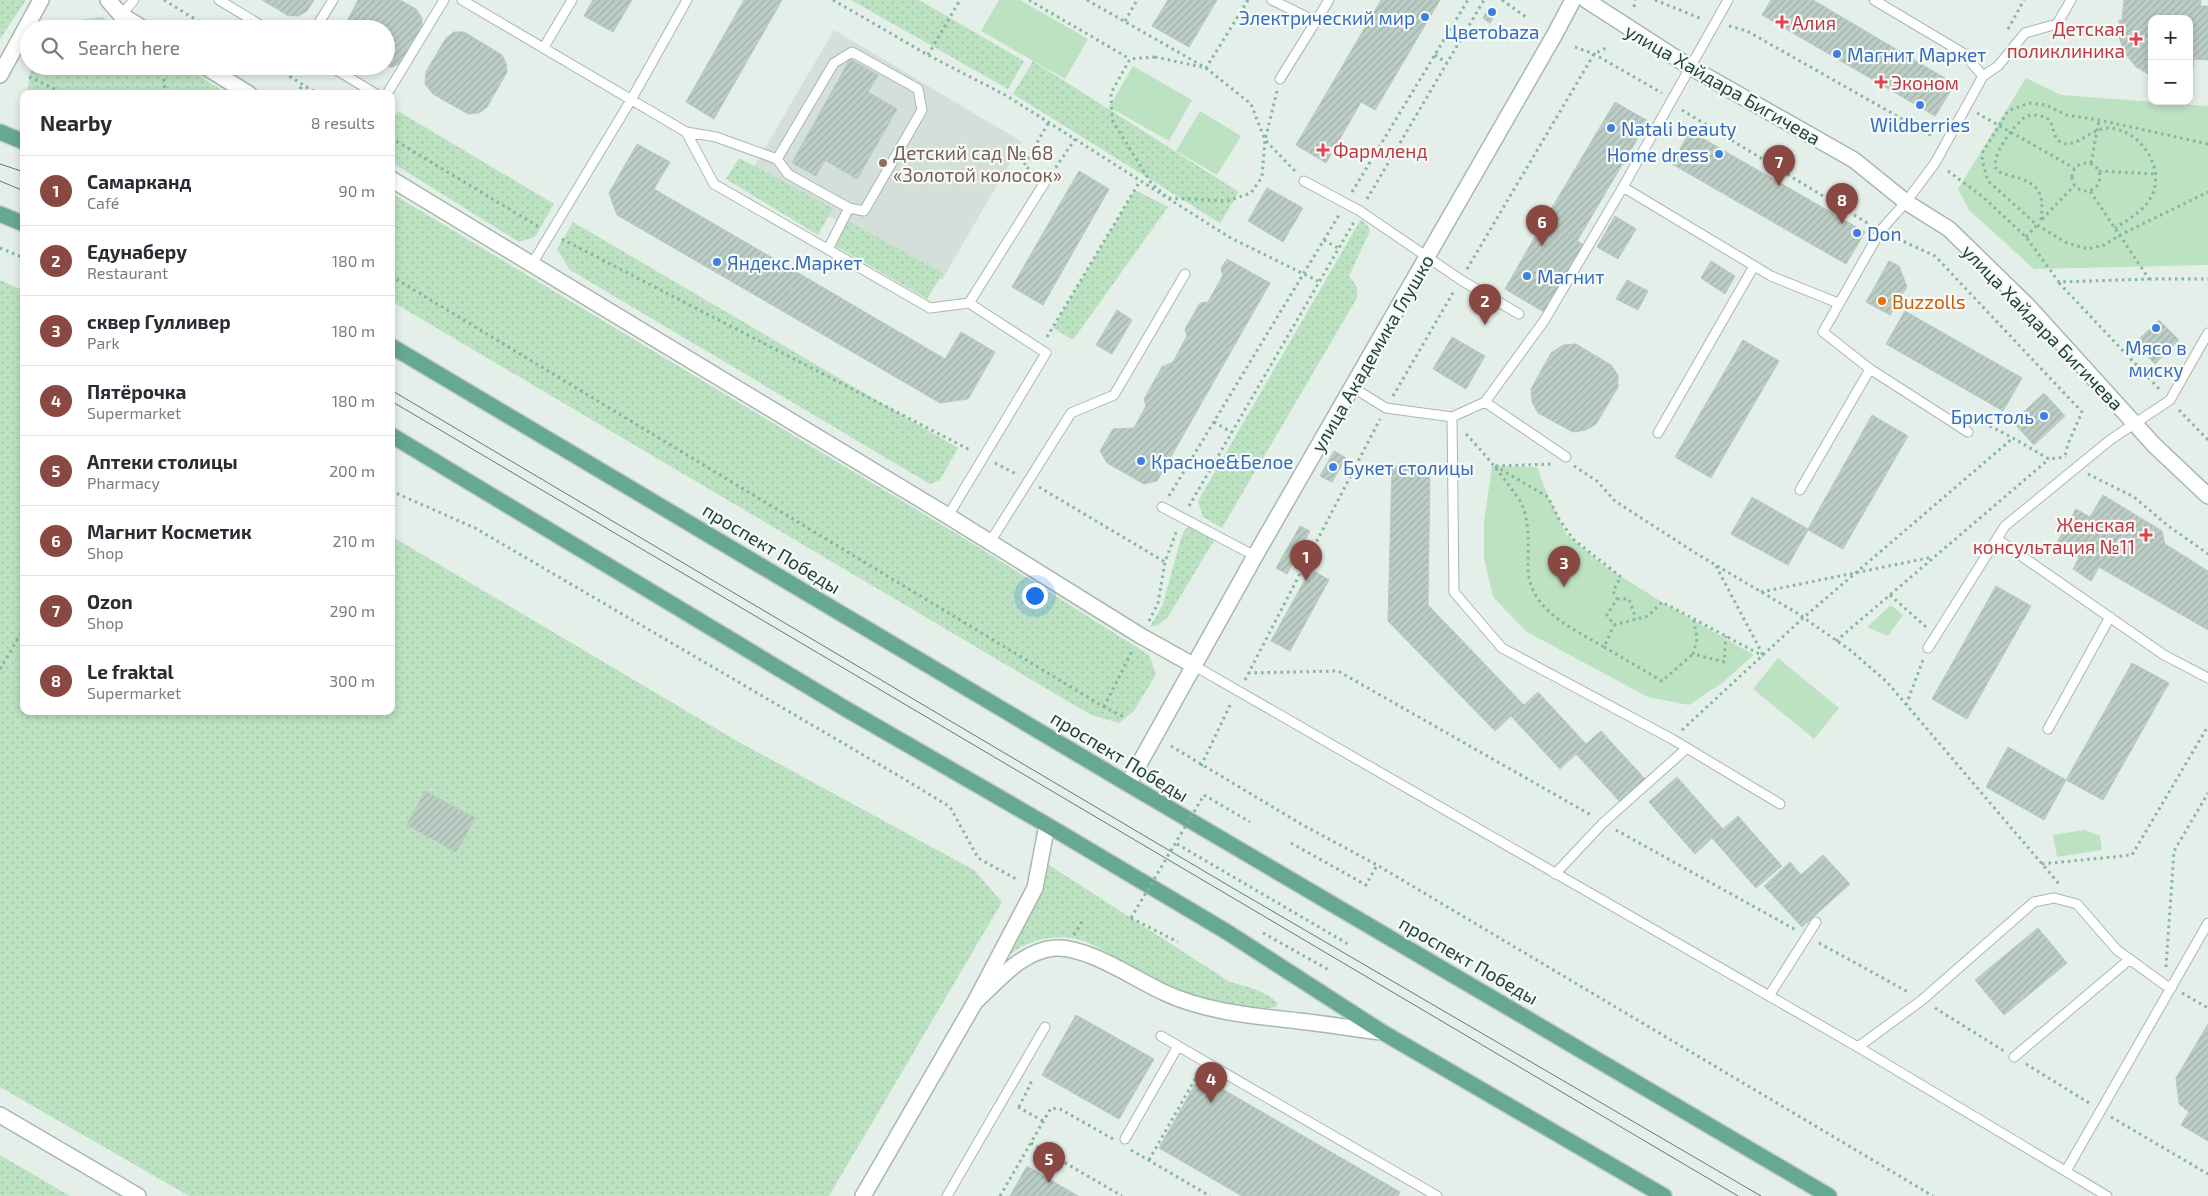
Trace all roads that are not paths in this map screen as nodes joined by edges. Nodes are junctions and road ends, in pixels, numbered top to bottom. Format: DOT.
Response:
graph roads {
  1 [pos="41,0"];
  2 [pos="108,0"];
  3 [pos="134,0"];
  4 [pos="219,0"];
  5 [pos="333,0"];
  6 [pos="444,0"];
  7 [pos="462,0"];
  8 [pos="572,0"];
  9 [pos="687,0"];
  10 [pos="1272,0"];
  11 [pos="1329,0"];
  12 [pos="1573,0"];
  13 [pos="1586,0"];
  14 [pos="1728,0"];
  15 [pos="1874,0"];
  16 [pos="2071,0"];
  17 [pos="121,15"];
  18 [pos="30,20"];
  19 [pos="129,20"];
  20 [pos="252,20"];
  21 [pos="321,20"];
  22 [pos="1315,22"];
  23 [pos="20,38"];
  24 [pos="544,47"];
  25 [pos="1690,66"];
  26 [pos="0,75"];
  27 [pos="218,75"];
  28 [pos="345,75"];
  29 [pos="1983,76"];
  30 [pos="1280,79"];
  31 [pos="243,90"];
  32 [pos="369,90"];
  33 [pos="389,90"];
  34 [pos="631,100"];
  35 [pos="0,132"];
  36 [pos="686,132"];
  37 [pos="20,140"];
  38 [pos="777,159"];
  39 [pos="395,181"];
  40 [pos="1304,181"];
  41 [pos="1045,182"];
  42 [pos="1623,187"];
  43 [pos="1906,202"];
  44 [pos="849,208"];
  45 [pos="0,214"];
  46 [pos="20,222"];
  47 [pos="828,249"];
  48 [pos="1428,256"];
  49 [pos="532,264"];
  50 [pos="1754,266"];
  51 [pos="1186,274"];
  52 [pos="970,303"];
  53 [pos="1838,303"];
  54 [pos="1519,314"];
  55 [pos="2208,334"];
  56 [pos="395,348"];
  57 [pos="1870,370"];
  58 [pos="1352,387"];
  59 [pos="1485,402"];
  60 [pos="1452,417"];
  61 [pos="2134,423"];
  62 [pos="1968,432"];
  63 [pos="1658,433"];
  64 [pos="395,437"];
  65 [pos="1568,460"];
  66 [pos="1800,490"];
  67 [pos="2208,496"];
  68 [pos="1162,506"];
  69 [pos="948,516"];
  70 [pos="1997,539"];
  71 [pos="990,542"];
  72 [pos="1254,556"];
  73 [pos="2110,617"];
  74 [pos="1928,648"];
  75 [pos="1193,665"];
  76 [pos="2208,678"];
  77 [pos="2048,729"];
  78 [pos="1687,748"];
  79 [pos="1128,784"];
  80 [pos="1780,804"];
  81 [pos="1047,825"];
  82 [pos="1555,874"];
  83 [pos="1816,922"];
  84 [pos="2208,923"];
  85 [pos="2130,960"];
  86 [pos="2168,986"];
  87 [pos="1769,996"];
  88 [pos="975,1002"];
  89 [pos="1045,1027"];
  90 [pos="1382,1032"];
  91 [pos="1162,1036"];
  92 [pos="1178,1046"];
  93 [pos="1858,1048"];
  94 [pos="2014,1057"];
  95 [pos="0,1115"];
  96 [pos="1125,1139"];
  97 [pos="2066,1171"];
  98 [pos="138,1196"];
  99 [pos="863,1196"];
  100 [pos="947,1196"];
  101 [pos="1435,1196"];
  102 [pos="1664,1196"];
  103 [pos="1830,1196"];
  104 [pos="2107,1196"];
  1 -- 18 [label="street"];
  2 -- 17 [label="street"];
  3 -- 17 [label="lane"];
  4 -- 20 [label="lane"];
  5 -- 21 [label="lane"];
  6 -- 33 [label="lane"];
  7 -- 24 [label="lane"];
  8 -- 24 [label="lane"];
  9 -- 34 [label="lane"];
  10 -- 22 [label="lane"];
  11 -- 22 [label="lane"];
  12 -- 48 [label="street, улица Академика Глушко"];
  13 -- 25 [label="street, улица Хайдара Бигичева"];
  14 -- 25 [label="lane"];
  15 -- 29 [label="lane"];
  16 -- 29 [label="lane"];
  17 -- 19 [label="street"];
  22 -- 30 [label="lane"];
  23 -- 26 [label="street"];
  24 -- 34 [label="lane"];
  25 -- 42 [label="lane"];
  25 -- 43 [label="street, улица Хайдара Бигичева"];
  27 -- 31 [label="street"];
  28 -- 32 [label="lane"];
  29 -- 43 [label="lane"];
  34 -- 36 [label="lane"];
  34 -- 49 [label="lane"];
  35 -- 37 [label="main road"];
  36 -- 38 [label="lane"];
  36 -- 47 [label="lane"];
  38 -- 44 [label="lane"];
  38 -- 44 [label="lane"];
  39 -- 49 [label="street"];
  40 -- 48 [label="lane"];
  41 -- 52 [label="lane"];
  42 -- 50 [label="lane"];
  42 -- 59 [label="lane"];
  43 -- 53 [label="lane"];
  43 -- 61 [label="street, улица Хайдара Бигичева"];
  44 -- 47 [label="lane"];
  45 -- 46 [label="main road"];
  47 -- 52 [label="lane"];
  48 -- 54 [label="lane"];
  48 -- 58 [label="street, улица Академика Глушко"];
  49 -- 69 [label="street"];
  50 -- 53 [label="lane"];
  50 -- 63 [label="lane"];
  51 -- 71 [label="lane"];
  52 -- 69 [label="lane"];
  53 -- 57 [label="lane"];
  55 -- 61 [label="lane"];
  56 -- 79 [label="main road, проспект Победы"];
  57 -- 62 [label="lane"];
  57 -- 66 [label="lane"];
  58 -- 60 [label="lane"];
  58 -- 72 [label="street, улица Академика Глушко"];
  59 -- 60 [label="lane"];
  59 -- 65 [label="lane"];
  60 -- 78 [label="lane"];
  61 -- 67 [label="street, улица Хайдара Бигичева"];
  61 -- 70 [label="lane"];
  64 -- 81 [label="main road"];
  68 -- 72 [label="lane"];
  69 -- 71 [label="street"];
  70 -- 73 [label="lane"];
  70 -- 74 [label="lane"];
  71 -- 75 [label="street"];
  72 -- 75 [label="street, улица Академика Глушко"];
  73 -- 76 [label="lane"];
  73 -- 77 [label="lane"];
  75 -- 79 [label="street, улица Академика Глушко"];
  75 -- 82 [label="lane"];
  78 -- 80 [label="lane"];
  78 -- 82 [label="lane"];
  79 -- 103 [label="main road, проспект Победы"];
  81 -- 88 [label="street"];
  81 -- 90 [label="main road"];
  82 -- 87 [label="lane"];
  83 -- 87 [label="lane"];
  84 -- 86 [label="lane"];
  85 -- 86 [label="lane"];
  85 -- 93 [label="lane"];
  85 -- 94 [label="lane"];
  86 -- 97 [label="lane"];
  87 -- 93 [label="lane"];
  88 -- 90 [label="street"];
  88 -- 99 [label="street"];
  89 -- 100 [label="lane"];
  90 -- 102 [label="main road"];
  91 -- 92 [label="lane"];
  92 -- 96 [label="lane"];
  92 -- 101 [label="lane"];
  93 -- 97 [label="lane"];
  95 -- 98 [label="street"];
  97 -- 104 [label="lane"];
}
